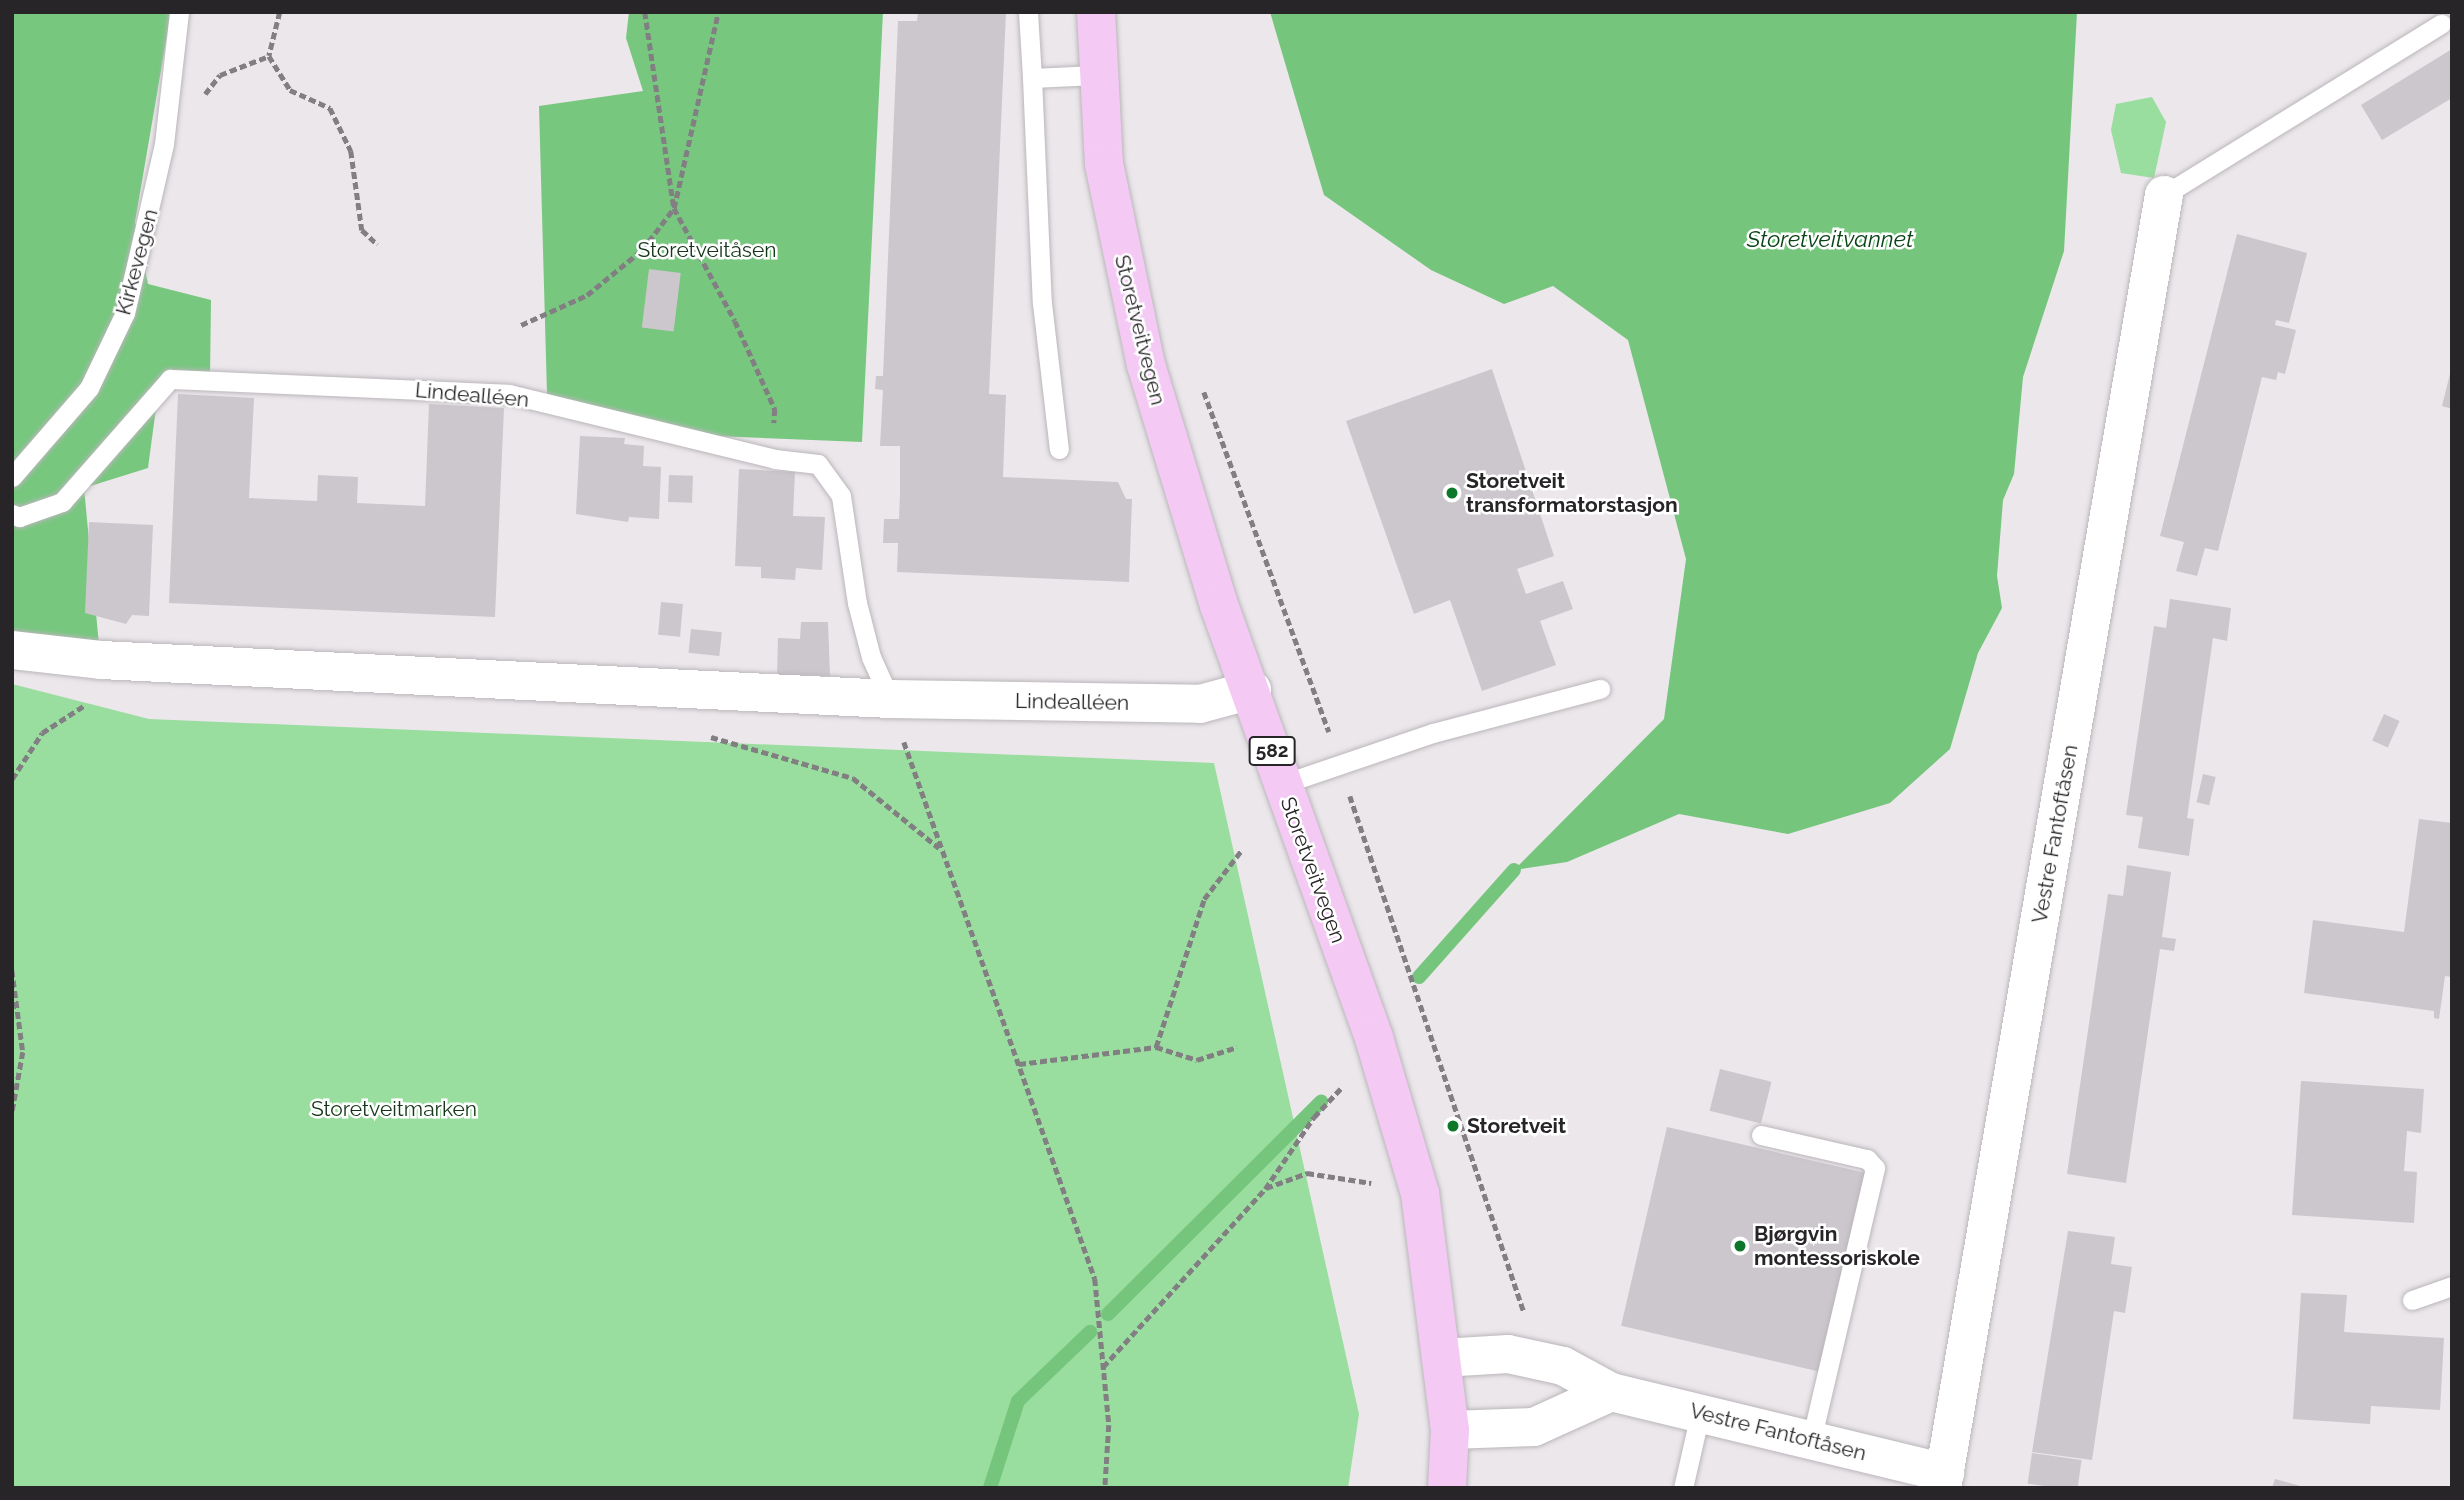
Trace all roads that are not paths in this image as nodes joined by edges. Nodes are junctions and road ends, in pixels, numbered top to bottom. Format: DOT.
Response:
graph roads {
  1 [pos="180,12"];
  2 [pos="1028,12"];
  3 [pos="1097,12"];
  4 [pos="2441,24"];
  5 [pos="1096,75"];
  6 [pos="1032,78"];
  7 [pos="2164,195"];
  8 [pos="1059,449"];
  9 [pos="12,477"];
  10 [pos="12,514"];
  11 [pos="12,650"];
  12 [pos="1600,689"];
  13 [pos="1252,690"];
  14 [pos="890,699"];
  15 [pos="1283,785"];
  16 [pos="1761,1135"];
  17 [pos="2452,1286"];
  18 [pos="2412,1300"];
  19 [pos="1442,1358"];
  20 [pos="1611,1392"];
  21 [pos="1700,1414"];
  22 [pos="1450,1430"];
  23 [pos="1811,1440"];
  24 [pos="1944,1480"];
  25 [pos="1447,1488"];
  26 [pos="1684,1488"];
  1 -- 9 [label="lane, Kirkevegen"];
  2 -- 6 [label="lane"];
  3 -- 5 [label="main road, Storetveitvegen / 582"];
  4 -- 7 [label="lane"];
  5 -- 6 [label="lane"];
  5 -- 13 [label="main road, Storetveitvegen / 582"];
  6 -- 8 [label="lane"];
  7 -- 24 [label="street, Vestre Fantoftåsen"];
  10 -- 14 [label="lane, Lindealléen"];
  11 -- 14 [label="street, Lindealléen"];
  12 -- 15 [label="lane"];
  13 -- 14 [label="street, Lindealléen"];
  13 -- 15 [label="main road, Storetveitvegen / 582"];
  15 -- 19 [label="main road, Storetveitvegen / 582"];
  16 -- 23 [label="lane"];
  17 -- 18 [label="lane"];
  19 -- 20 [label="street, Vestre Fantoftåsen"];
  19 -- 22 [label="main road, Storetveitvegen / 582"];
  20 -- 21 [label="street, Vestre Fantoftåsen"];
  20 -- 22 [label="street"];
  21 -- 23 [label="street, Vestre Fantoftåsen"];
  21 -- 26 [label="lane"];
  22 -- 25 [label="main road, Storetveitvegen / 582"];
  23 -- 24 [label="street, Vestre Fantoftåsen"];
}
